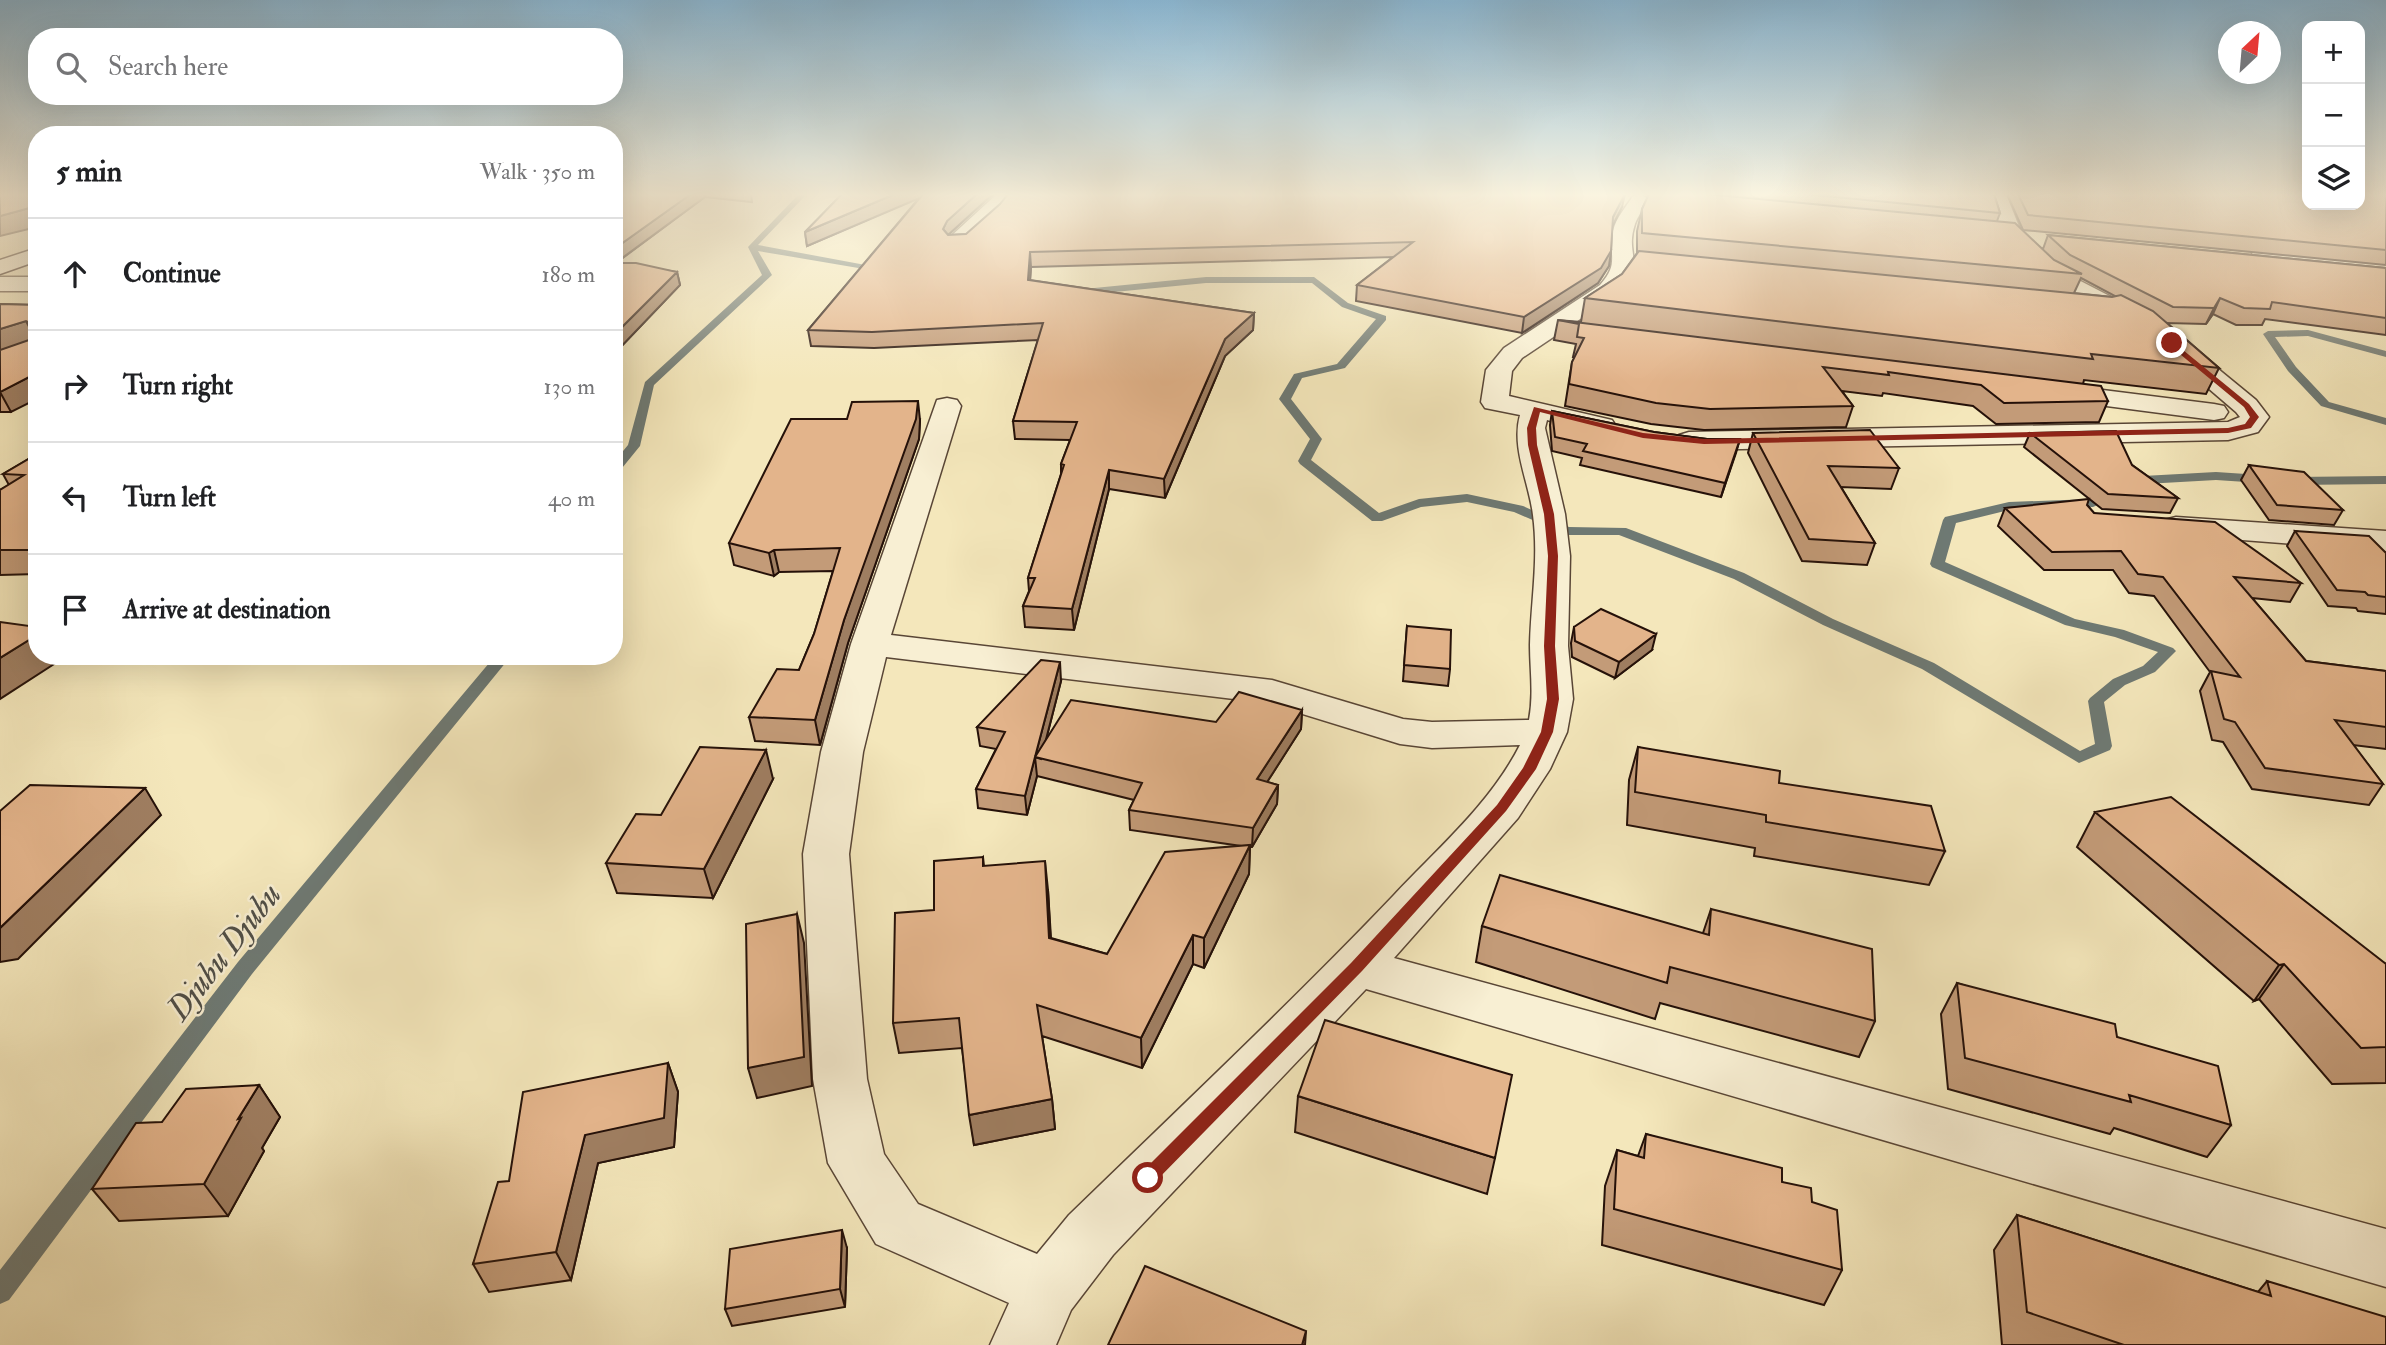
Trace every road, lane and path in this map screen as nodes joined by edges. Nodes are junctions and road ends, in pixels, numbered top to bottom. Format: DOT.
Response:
graph roads {
  1 [pos="28,257"];
  2 [pos="1631,257"];
  3 [pos="2041,257"];
  4 [pos="2248,257"];
  5 [pos="2254,257"];
  6 [pos="2386,265"];
  7 [pos="0,267"];
  8 [pos="2386,275"];
  9 [pos="0,284"];
  10 [pos="28,284"];
  11 [pos="2069,307"];
  12 [pos="2124,313"];
  13 [pos="1549,328"];
  14 [pos="1591,333"];
  15 [pos="2034,389"];
  16 [pos="947,406"];
  17 [pos="1536,409"];
  18 [pos="2255,417"];
  19 [pos="1629,432"];
  20 [pos="1662,439"];
  21 [pos="2152,525"];
  22 [pos="2386,541"];
  23 [pos="870,644"];
  24 [pos="1547,732"];
  25 [pos="1356,967"];
  26 [pos="2386,1258"];
  27 [pos="1048,1289"];
  28 [pos="1023,1345"];
  1 -- 7 [label="street"];
  2 -- 13 [label="street"];
  3 -- 12 [label="street"];
  4 -- 8 [label="street"];
  5 -- 6 [label="street"];
  9 -- 10 [label="street"];
  11 -- 12 [label="street"];
  12 -- 18 [label="street"];
  13 -- 14 [label="street"];
  13 -- 17 [label="street"];
  15 -- 18 [label="street"];
  16 -- 23 [label="street"];
  17 -- 19 [label="street"];
  17 -- 24 [label="street"];
  18 -- 20 [label="street"];
  21 -- 22 [label="street"];
  23 -- 24 [label="street"];
  23 -- 27 [label="street"];
  24 -- 25 [label="street"];
  25 -- 26 [label="street"];
  25 -- 27 [label="street"];
  27 -- 28 [label="street"];
}
